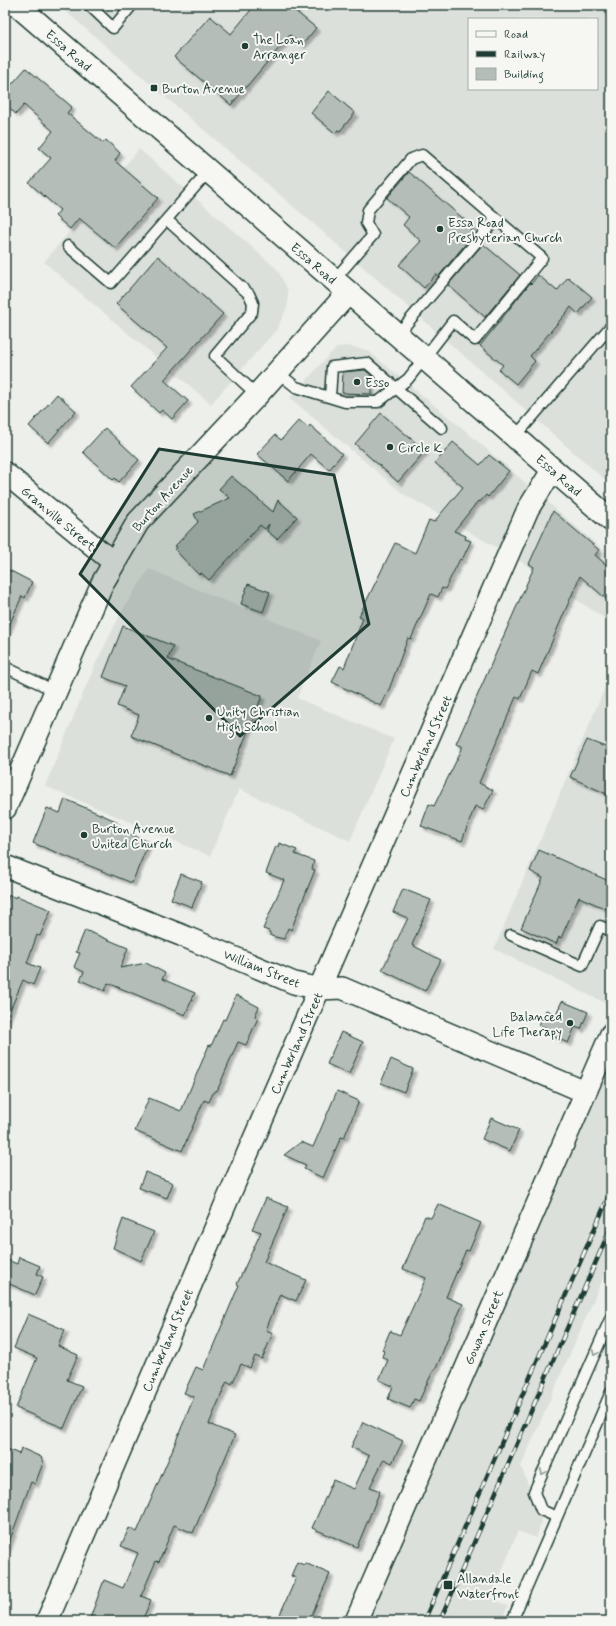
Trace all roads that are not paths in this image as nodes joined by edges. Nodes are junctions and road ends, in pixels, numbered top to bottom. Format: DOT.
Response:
graph roads {
  1 [pos="17,5"];
  2 [pos="89,5"];
  3 [pos="132,5"];
  4 [pos="208,172"];
  5 [pos="496,218"];
  6 [pos="167,220"];
  7 [pos="68,246"];
  8 [pos="341,287"];
  9 [pos="611,326"];
  10 [pos="396,335"];
  11 [pos="424,359"];
  12 [pos="277,372"];
  13 [pos="397,388"];
  14 [pos="256,395"];
  15 [pos="330,397"];
  16 [pos="442,428"];
  17 [pos="515,437"];
  18 [pos="553,469"];
  19 [pos="5,473"];
  20 [pos="611,520"];
  21 [pos="113,562"];
  22 [pos="5,667"];
  23 [pos="55,691"];
  24 [pos="5,808"];
  25 [pos="5,866"];
  26 [pos="611,931"];
  27 [pos="511,935"];
  28 [pos="319,989"];
  29 [pos="611,1034"];
  30 [pos="585,1092"];
  31 [pos="611,1318"];
  32 [pos="611,1392"];
  33 [pos="557,1517"];
  34 [pos="47,1621"];
  35 [pos="356,1621"];
  36 [pos="512,1621"];
  1 -- 4 [label="main road, Essa Road"];
  2 -- 3 [label="lane"];
  4 -- 6 [label="lane"];
  4 -- 8 [label="main road, Essa Road"];
  5 -- 8 [label="lane"];
  5 -- 10 [label="lane"];
  5 -- 11 [label="lane"];
  6 -- 7 [label="lane"];
  6 -- 14 [label="lane"];
  8 -- 10 [label="main road, Essa Road"];
  8 -- 12 [label="main road, Burton Avenue"];
  9 -- 17 [label="lane"];
  10 -- 11 [label="main road, Essa Road"];
  11 -- 13 [label="lane"];
  11 -- 17 [label="main road, Essa Road"];
  12 -- 14 [label="main road, Burton Avenue"];
  12 -- 15 [label="lane"];
  13 -- 15 [label="lane"];
  13 -- 15 [label="lane"];
  13 -- 16 [label="lane"];
  14 -- 21 [label="main road, Burton Avenue"];
  17 -- 18 [label="main road, Essa Road"];
  18 -- 20 [label="main road, Essa Road"];
  18 -- 28 [label="street, Cumberland Street"];
  19 -- 21 [label="street, Granville Street"];
  21 -- 23 [label="main road, Burton Avenue"];
  22 -- 23 [label="lane"];
  23 -- 24 [label="main road, Burton Avenue"];
  25 -- 28 [label="street, William Street"];
  26 -- 27 [label="lane"];
  28 -- 30 [label="street, William Street"];
  28 -- 34 [label="street, Cumberland Street"];
  29 -- 30 [label="street, Gowan Street"];
  30 -- 35 [label="street, Gowan Street"];
  31 -- 33 [label="lane, one-way"];
  32 -- 33 [label="lane"];
  33 -- 36 [label="lane"];
}
